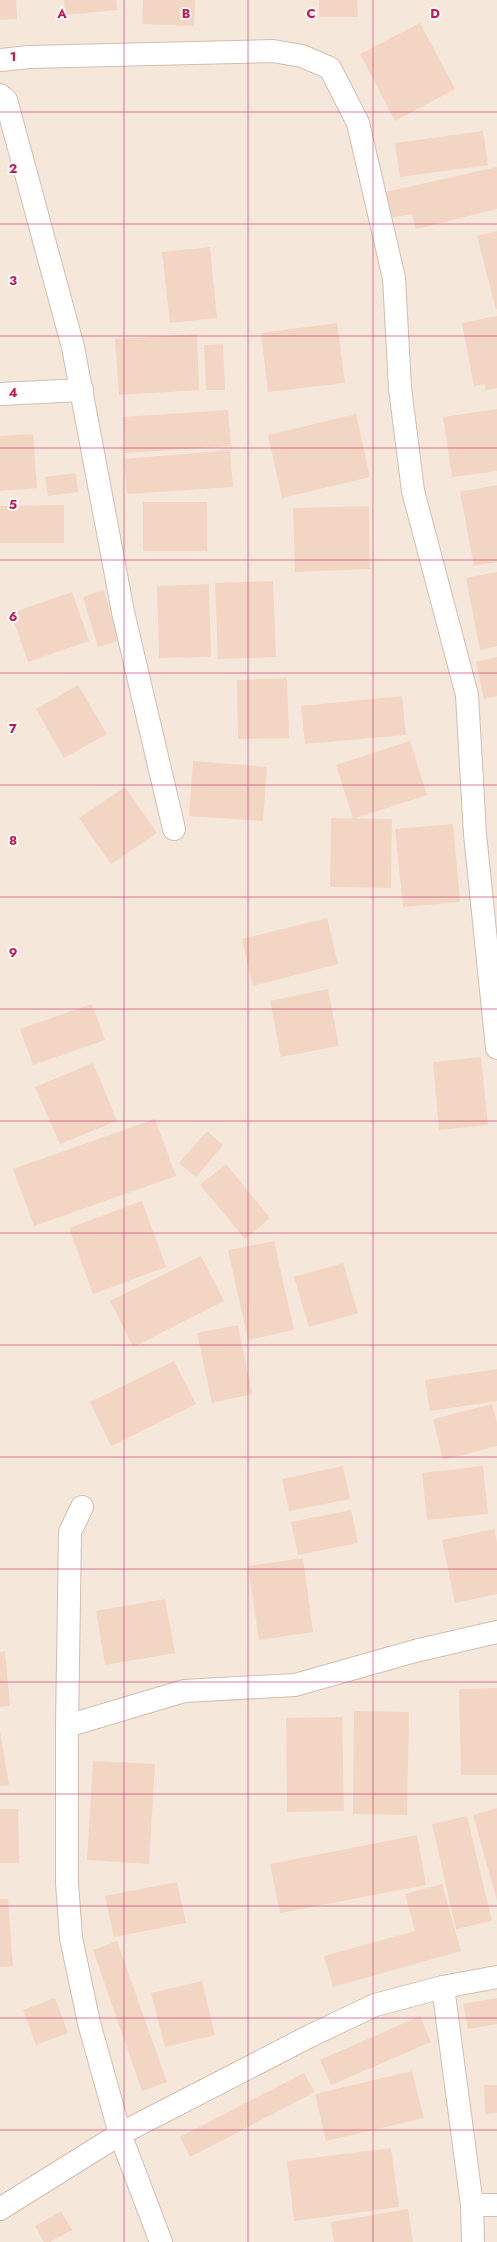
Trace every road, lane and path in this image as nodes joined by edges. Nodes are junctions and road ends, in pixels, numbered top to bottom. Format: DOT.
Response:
graph roads {
  1 [pos="0,60"];
  2 [pos="0,95"];
  3 [pos="82,390"];
  4 [pos="0,394"];
  5 [pos="174,829"];
  6 [pos="497,1048"];
  7 [pos="82,1507"];
  8 [pos="497,1632"];
  9 [pos="67,1726"];
  10 [pos="497,1977"];
  11 [pos="443,1987"];
  12 [pos="120,2134"];
  13 [pos="472,2205"];
  14 [pos="497,2205"];
  15 [pos="0,2209"];
  16 [pos="161,2242"];
  17 [pos="473,2242"];
  1 -- 6 [label="street"];
  2 -- 3 [label="street"];
  3 -- 4 [label="street"];
  3 -- 5 [label="street"];
  7 -- 9 [label="street"];
  8 -- 9 [label="street"];
  9 -- 12 [label="street"];
  10 -- 11 [label="street"];
  11 -- 12 [label="street"];
  11 -- 13 [label="street"];
  12 -- 15 [label="street"];
  12 -- 16 [label="street"];
  13 -- 14 [label="street"];
  13 -- 17 [label="street"];
}
